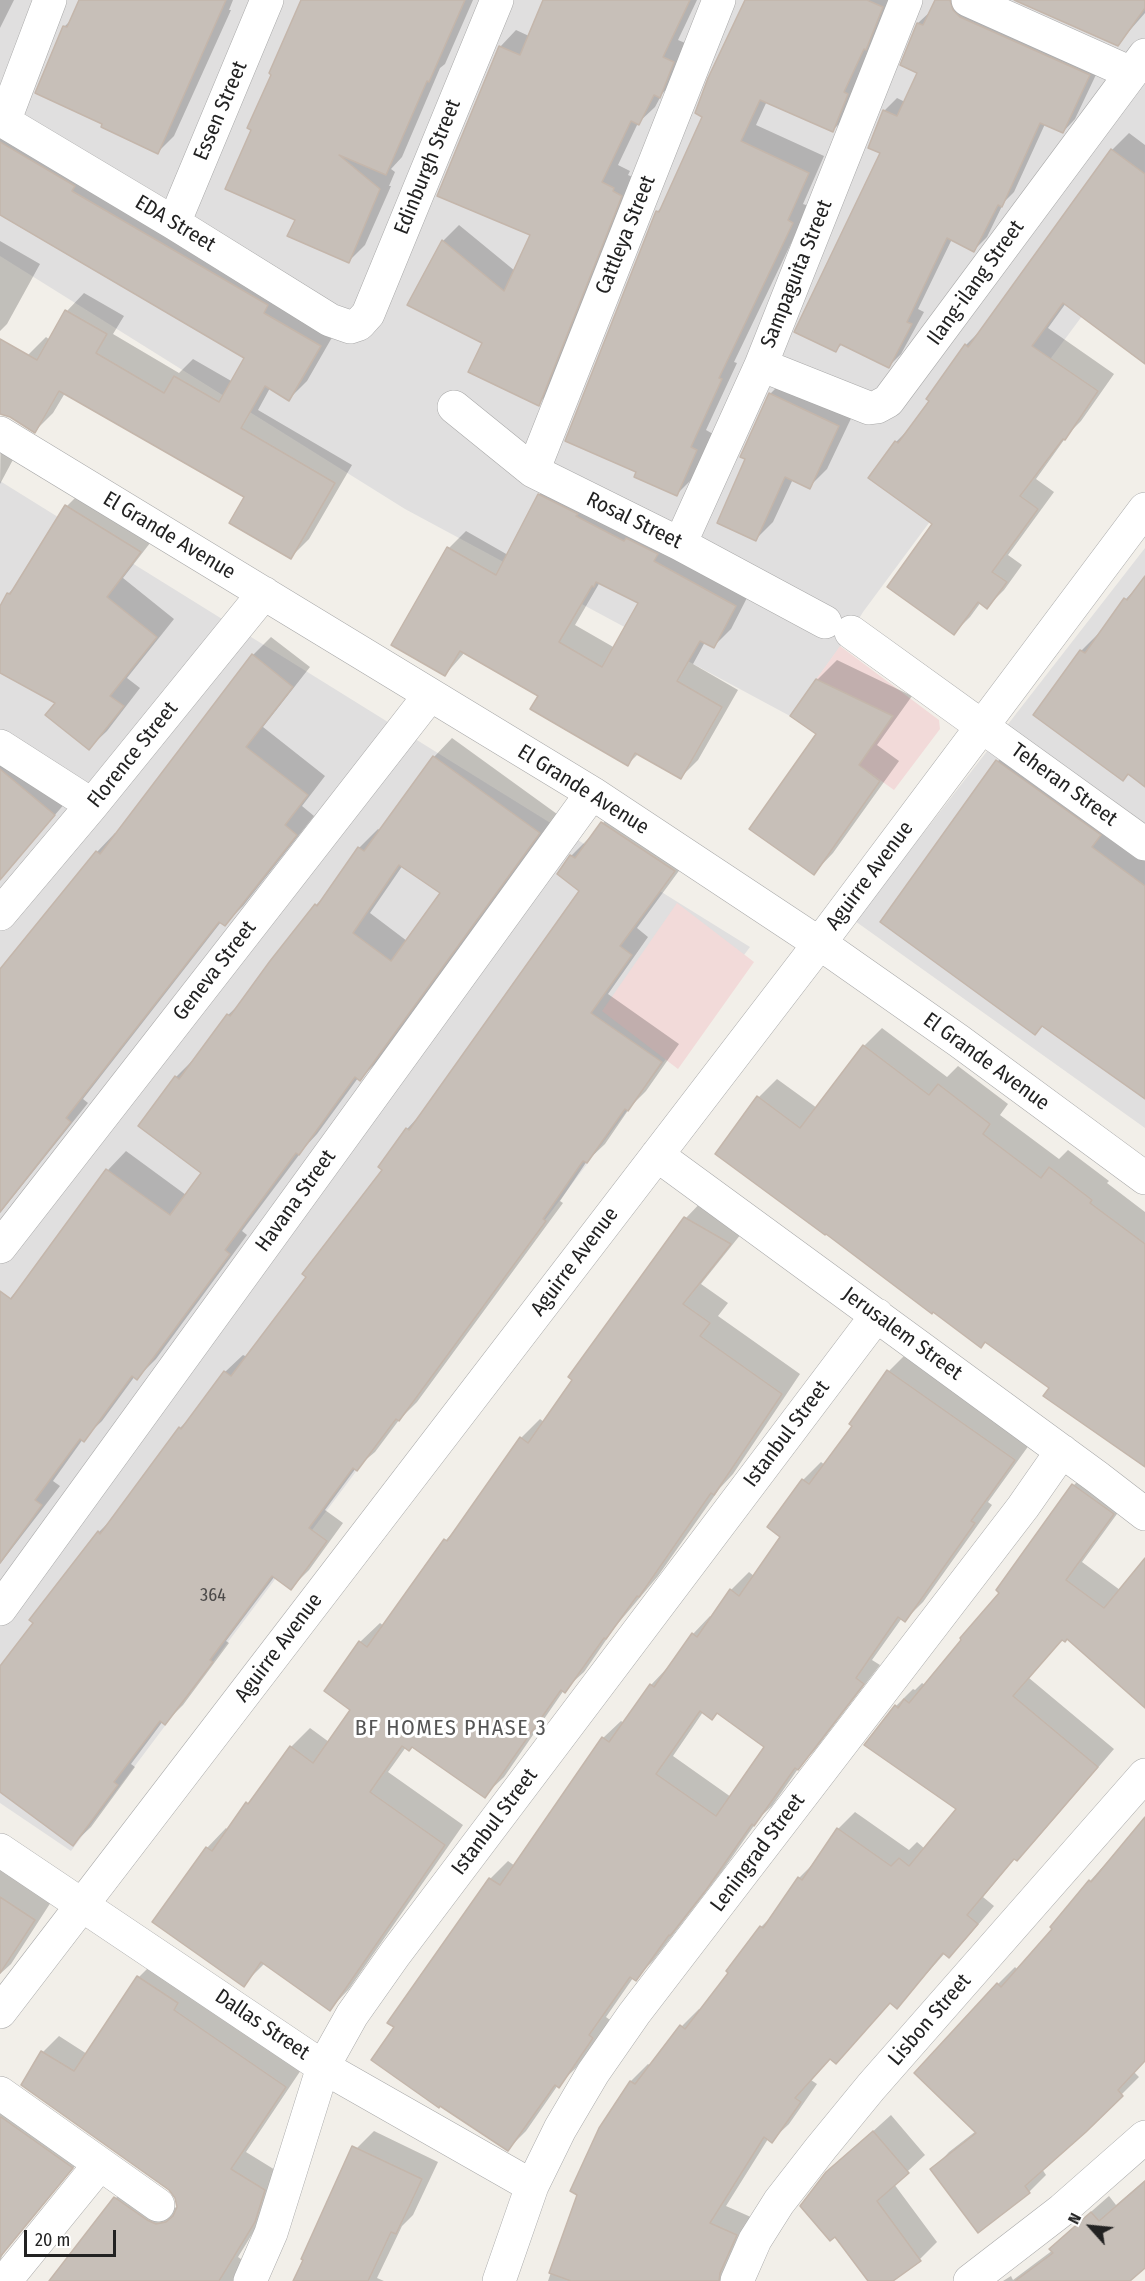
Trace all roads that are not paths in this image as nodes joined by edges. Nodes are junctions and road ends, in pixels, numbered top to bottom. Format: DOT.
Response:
graph roads {
  1 [pos="50,0"];
  2 [pos="267,0"];
  3 [pos="497,0"];
  4 [pos="719,0"];
  5 [pos="968,0"];
  6 [pos="903,1"];
  7 [pos="1138,64"];
  8 [pos="2,121"];
  9 [pos="174,223"];
  10 [pos="351,327"];
  11 [pos="761,365"];
  12 [pos="454,407"];
  13 [pos="0,434"];
  14 [pos="533,471"];
  15 [pos="1145,509"];
  16 [pos="680,544"];
  17 [pos="264,593"];
  18 [pos="430,695"];
  19 [pos="982,727"];
  20 [pos="0,746"];
  21 [pos="592,794"];
  22 [pos="92,805"];
  23 [pos="1145,844"];
  24 [pos="0,914"];
  25 [pos="819,944"];
  26 [pos="657,1155"];
  27 [pos="1145,1178"];
  28 [pos="0,1247"];
  29 [pos="877,1315"];
  30 [pos="1062,1451"];
  31 [pos="1145,1514"];
  32 [pos="0,1608"];
  33 [pos="1145,1775"];
  34 [pos="0,1850"];
  35 [pos="82,1906"];
  36 [pos="0,2012"];
  37 [pos="323,2067"];
  38 [pos="0,2093"];
  39 [pos="1145,2138"];
  40 [pos="100,2164"];
  41 [pos="532,2186"];
  42 [pos="158,2205"];
  43 [pos="5,2281"];
  44 [pos="250,2281"];
  45 [pos="499,2281"];
  46 [pos="736,2281"];
  47 [pos="970,2281"];
  1 -- 8 [label="street"];
  2 -- 9 [label="street, Essen Street"];
  3 -- 10 [label="street, Edinburgh Street"];
  4 -- 14 [label="street, Cattleya Street"];
  5 -- 7 [label="street"];
  6 -- 11 [label="street, Sampaguita Street"];
  7 -- 11 [label="street, Ilang-ilang Street"];
  8 -- 9 [label="street, EDA Street"];
  9 -- 10 [label="street, EDA Street"];
  11 -- 16 [label="street, Sampaguita Street"];
  12 -- 14 [label="street, Rosal Street"];
  13 -- 17 [label="street, El Grande Avenue"];
  14 -- 16 [label="street, Rosal Street"];
  15 -- 19 [label="street, Aguirre Avenue"];
  16 -- 19 [label="street, Rosal Street"];
  17 -- 18 [label="street, El Grande Avenue"];
  17 -- 22 [label="street, Florence Street"];
  18 -- 21 [label="street, El Grande Avenue"];
  18 -- 28 [label="street, Geneva Street"];
  19 -- 23 [label="street, Teheran Street"];
  19 -- 25 [label="street, Aguirre Avenue"];
  20 -- 22 [label="street"];
  21 -- 25 [label="street, El Grande Avenue"];
  21 -- 32 [label="street, Havana Street"];
  22 -- 24 [label="street, Florence Street"];
  25 -- 26 [label="street, Aguirre Avenue"];
  25 -- 27 [label="street, El Grande Avenue"];
  26 -- 29 [label="street, Jerusalem Street"];
  26 -- 35 [label="street, Aguirre Avenue"];
  29 -- 30 [label="street, Jerusalem Street"];
  29 -- 37 [label="street, Istanbul Street"];
  30 -- 31 [label="street, Jerusalem Street"];
  30 -- 41 [label="street, Leningrad Street"];
  33 -- 46 [label="street, Lisbon Street"];
  34 -- 35 [label="street, Dallas Street"];
  35 -- 36 [label="street, Aguirre Avenue"];
  35 -- 37 [label="street, Dallas Street"];
  37 -- 41 [label="street, Dallas Street"];
  37 -- 44 [label="street, Istanbul Street"];
  38 -- 40 [label="street"];
  39 -- 47 [label="street"];
  40 -- 42 [label="street"];
  40 -- 43 [label="street"];
  41 -- 45 [label="street, Leningrad Street"];
}
